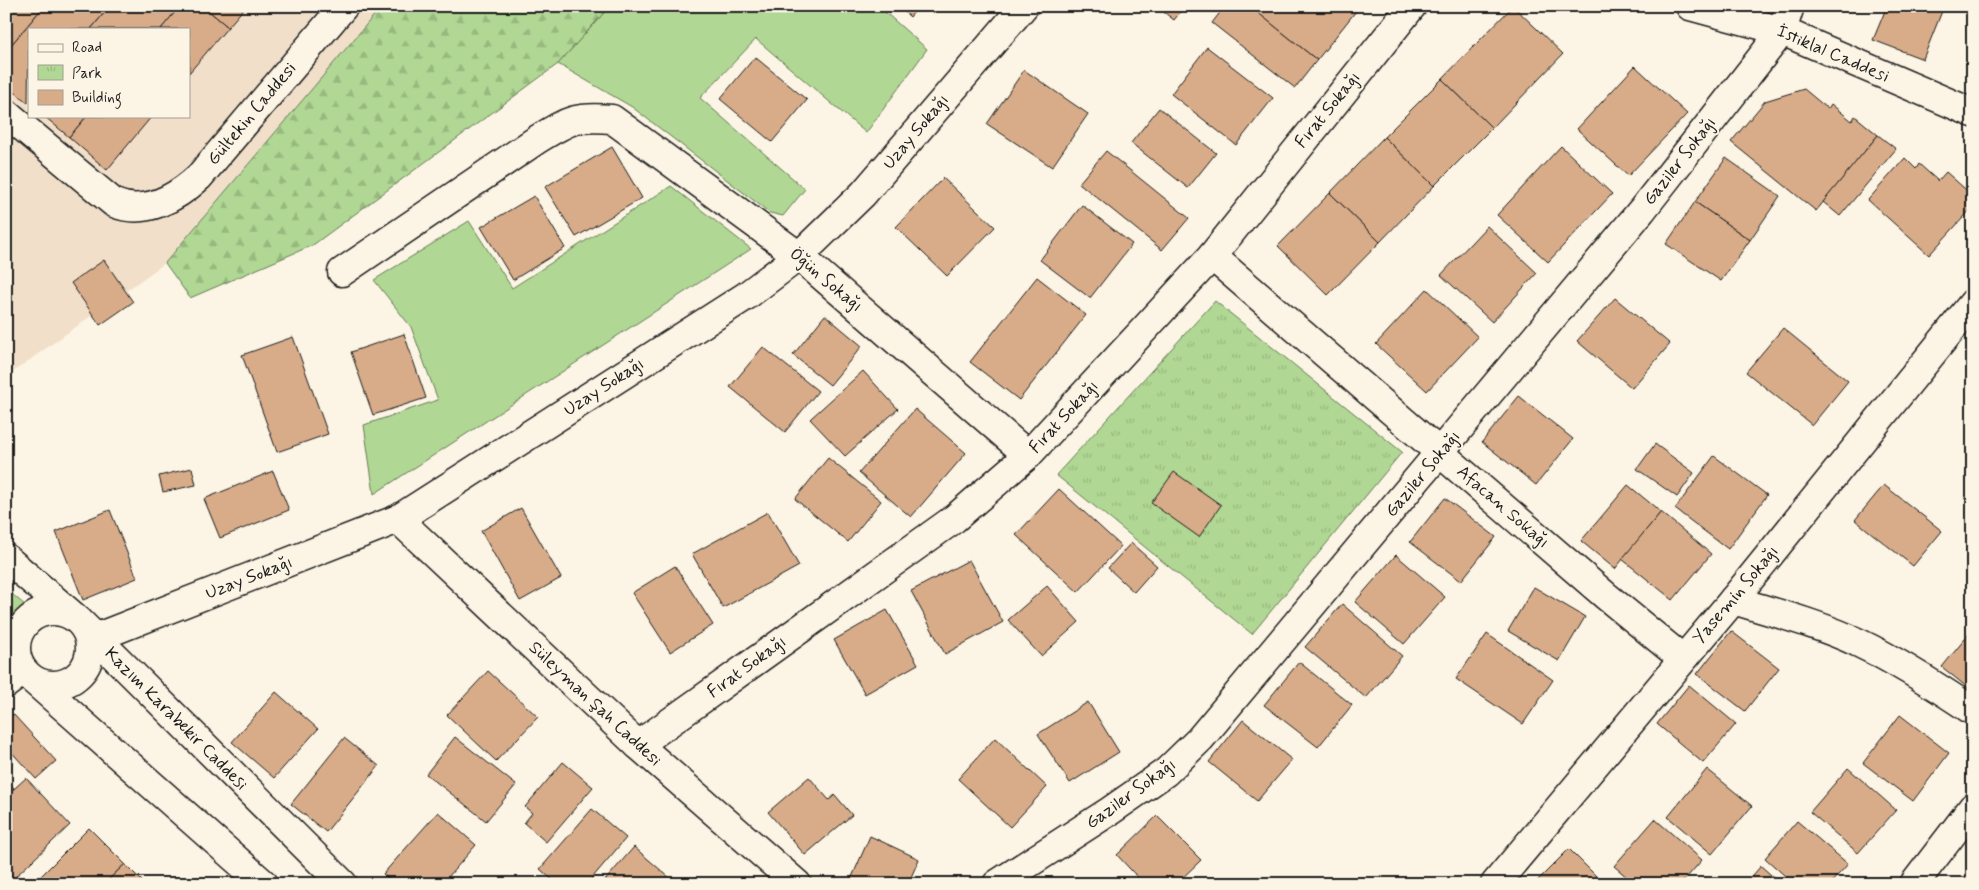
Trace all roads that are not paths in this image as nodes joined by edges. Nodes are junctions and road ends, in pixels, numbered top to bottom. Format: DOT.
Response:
graph roads {
  1 [pos="344,6"];
  2 [pos="1024,6"];
  3 [pos="1412,6"];
  4 [pos="1690,6"];
  5 [pos="1786,18"];
  6 [pos="6,113"];
  7 [pos="1973,113"];
  8 [pos="799,256"];
  9 [pos="1212,256"];
  10 [pos="342,272"];
  11 [pos="1973,303"];
  12 [pos="1440,453"];
  13 [pos="1028,455"];
  14 [pos="398,519"];
  15 [pos="6,558"];
  16 [pos="1733,600"];
  17 [pos="87,629"];
  18 [pos="1683,659"];
  19 [pos="12,669"];
  20 [pos="1973,711"];
  21 [pos="638,745"];
  22 [pos="1973,807"];
  23 [pos="264,884"];
  24 [pos="343,884"];
  25 [pos="797,884"];
  26 [pos="998,884"];
  27 [pos="1495,884"];
  28 [pos="1914,884"];
  1 -- 6 [label="street, Gültekin Caddesi"];
  2 -- 8 [label="street, Uzay Sokağı"];
  3 -- 9 [label="street, Fırat Sokağı"];
  4 -- 5 [label="street, İstiklal Caddesi"];
  5 -- 7 [label="street, İstiklal Caddesi"];
  5 -- 12 [label="street, Gaziler Sokağı"];
  8 -- 10 [label="street, Öğün Sokağı"];
  8 -- 13 [label="street, Öğün Sokağı"];
  8 -- 14 [label="street, Uzay Sokağı"];
  9 -- 12 [label="street, Afacan Sokağı"];
  9 -- 13 [label="street, Fırat Sokağı"];
  11 -- 16 [label="street, Yasemin Sokağı"];
  12 -- 18 [label="street, Afacan Sokağı"];
  12 -- 26 [label="street, Gaziler Sokağı"];
  13 -- 21 [label="street, Fırat Sokağı"];
  14 -- 17 [label="street, Uzay Sokağı"];
  14 -- 21 [label="street, Süleyman Şah Caddesi"];
  15 -- 17 [label="street, Kazım Karabekir Caddesi"];
  16 -- 18 [label="street, Yasemin Sokağı"];
  16 -- 20 [label="street"];
  17 -- 19 [label="street"];
  17 -- 19 [label="street"];
  17 -- 24 [label="street, Kazım Karabekir Caddesi"];
  18 -- 27 [label="street, Yasemin Sokağı"];
  19 -- 23 [label="street"];
  21 -- 25 [label="street, Süleyman Şah Caddesi"];
  22 -- 28 [label="street"];
}
